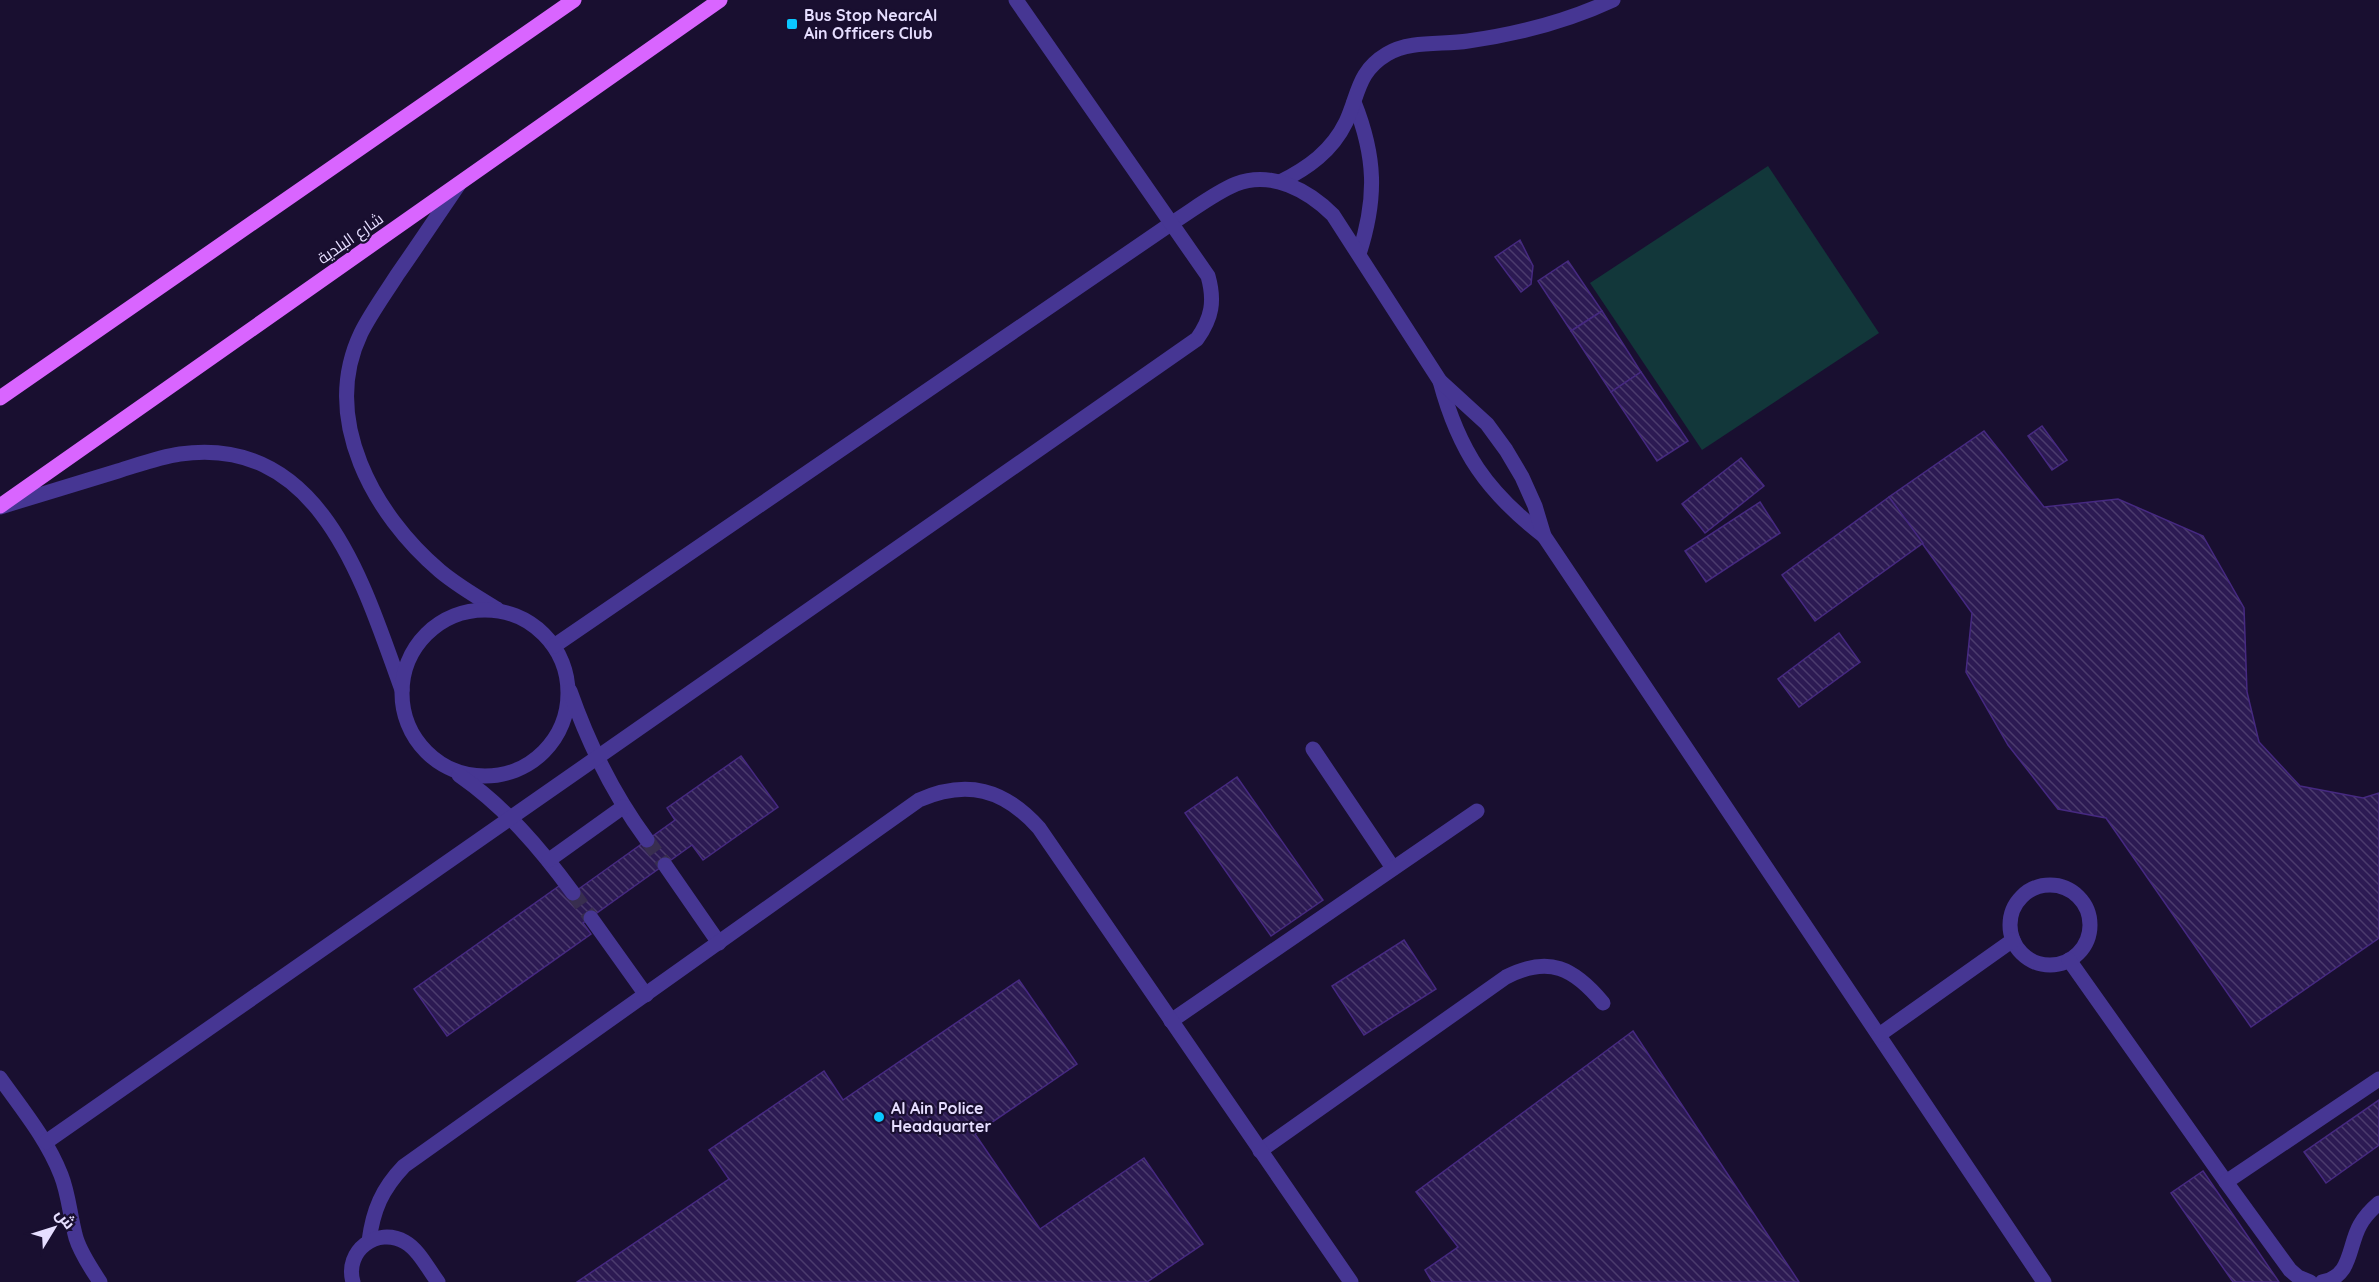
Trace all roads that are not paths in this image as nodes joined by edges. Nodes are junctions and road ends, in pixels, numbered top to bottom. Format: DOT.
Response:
graph roads {
  1 [pos="573,0"];
  2 [pos="720,0"];
  3 [pos="1016,0"];
  4 [pos="1614,0"];
  5 [pos="1354,102"];
  6 [pos="1280,182"];
  7 [pos="460,183"];
  8 [pos="1172,223"];
  9 [pos="1359,254"];
  10 [pos="1440,381"];
  11 [pos="0,398"];
  12 [pos="0,507"];
  13 [pos="1544,536"];
  14 [pos="499,611"];
  15 [pos="554,646"];
  16 [pos="568,687"];
  17 [pos="402,690"];
  18 [pos="1313,749"];
  19 [pos="597,759"];
  20 [pos="448,768"];
  21 [pos="623,807"];
  22 [pos="1477,811"];
  23 [pos="511,818"];
  24 [pos="647,840"];
  25 [pos="549,860"];
  26 [pos="665,865"];
  27 [pos="1393,868"];
  28 [pos="573,893"];
  29 [pos="591,918"];
  30 [pos="2013,940"];
  31 [pos="719,943"];
  32 [pos="2069,960"];
  33 [pos="646,995"];
  34 [pos="1603,1003"];
  35 [pos="1171,1020"];
  36 [pos="1879,1035"];
  37 [pos="0,1078"];
  38 [pos="2379,1079"];
  39 [pos="46,1142"];
  40 [pos="1260,1151"];
  41 [pos="2226,1182"];
  42 [pos="2379,1203"];
  43 [pos="369,1241"];
  44 [pos="1344,1279"];
  45 [pos="100,1282"];
  46 [pos="352,1282"];
  47 [pos="438,1282"];
  48 [pos="2043,1282"];
  49 [pos="2310,1282"];
  50 [pos="2322,1282"];
  1 -- 11 [label="main road"];
  2 -- 7 [label="main road, شارع البلدية"];
  3 -- 8 [label="lane"];
  4 -- 5 [label="lane"];
  5 -- 6 [label="lane"];
  5 -- 9 [label="lane"];
  6 -- 8 [label="lane"];
  6 -- 9 [label="lane"];
  7 -- 12 [label="main road, شارع البلدية"];
  7 -- 14 [label="lane"];
  8 -- 15 [label="lane"];
  8 -- 19 [label="lane"];
  9 -- 10 [label="lane"];
  10 -- 13 [label="lane"];
  10 -- 13 [label="lane"];
  12 -- 17 [label="lane"];
  13 -- 36 [label="lane"];
  14 -- 15 [label="lane"];
  14 -- 17 [label="lane"];
  15 -- 16 [label="lane"];
  16 -- 19 [label="lane"];
  16 -- 20 [label="lane"];
  17 -- 20 [label="lane"];
  18 -- 27 [label="lane"];
  19 -- 21 [label="lane"];
  19 -- 23 [label="lane"];
  20 -- 23 [label="lane"];
  21 -- 24 [label="lane"];
  21 -- 25 [label="lane"];
  22 -- 27 [label="lane"];
  23 -- 25 [label="lane"];
  23 -- 39 [label="lane"];
  25 -- 28 [label="lane"];
  26 -- 31 [label="lane"];
  27 -- 35 [label="lane"];
  29 -- 33 [label="lane"];
  30 -- 32 [label="lane"];
  30 -- 32 [label="lane"];
  30 -- 36 [label="lane"];
  31 -- 33 [label="lane"];
  31 -- 35 [label="lane"];
  32 -- 41 [label="lane"];
  33 -- 43 [label="lane"];
  34 -- 40 [label="lane"];
  35 -- 40 [label="lane"];
  36 -- 48 [label="lane"];
  37 -- 39 [label="lane"];
  38 -- 41 [label="lane"];
  39 -- 45 [label="lane"];
  40 -- 44 [label="lane"];
  41 -- 49 [label="lane"];
  42 -- 50 [label="lane"];
  43 -- 46 [label="lane"];
  43 -- 47 [label="lane"];
}
